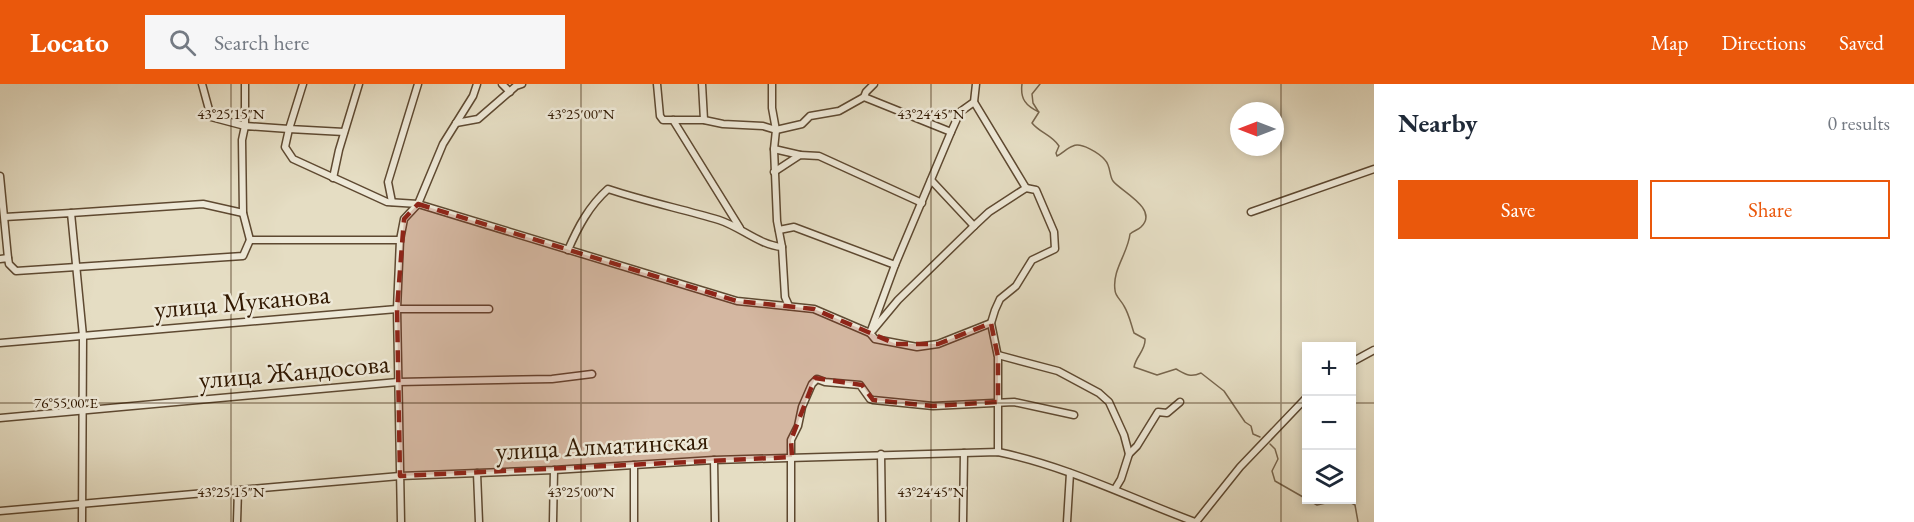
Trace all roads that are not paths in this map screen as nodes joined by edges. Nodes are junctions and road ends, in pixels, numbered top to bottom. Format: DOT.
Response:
graph roads {
  1 [pos="202,84"];
  2 [pos="245,84"];
  3 [pos="303,84"];
  4 [pos="359,84"];
  5 [pos="418,84"];
  6 [pos="477,84"];
  7 [pos="502,84"];
  8 [pos="522,84"];
  9 [pos="657,84"];
  10 [pos="702,84"];
  11 [pos="772,84"];
  12 [pos="874,84"];
  13 [pos="976,84"];
  14 [pos="510,92"];
  15 [pos="864,98"];
  16 [pos="974,102"];
  17 [pos="673,120"];
  18 [pos="704,120"];
  19 [pos="456,123"];
  20 [pos="245,126"];
  21 [pos="290,129"];
  22 [pos="776,130"];
  23 [pos="344,132"];
  24 [pos="951,132"];
  25 [pos="774,149"];
  26 [pos="800,155"];
  27 [pos="1374,169"];
  28 [pos="774,172"];
  29 [pos="0,176"];
  30 [pos="333,178"];
  31 [pos="932,180"];
  32 [pos="1026,188"];
  33 [pos="392,202"];
  34 [pos="922,202"];
  35 [pos="418,204"];
  36 [pos="2,206"];
  37 [pos="1251,212"];
  38 [pos="70,213"];
  39 [pos="243,213"];
  40 [pos="4,217"];
  41 [pos="974,226"];
  42 [pos="740,229"];
  43 [pos="779,230"];
  44 [pos="250,240"];
  45 [pos="400,240"];
  46 [pos="782,247"];
  47 [pos="568,250"];
  48 [pos="8,258"];
  49 [pos="0,259"];
  50 [pos="895,265"];
  51 [pos="75,266"];
  52 [pos="887,288"];
  53 [pos="898,300"];
  54 [pos="789,306"];
  55 [pos="397,309"];
  56 [pos="489,309"];
  57 [pos="992,323"];
  58 [pos="870,333"];
  59 [pos="82,336"];
  60 [pos="0,343"];
  61 [pos="1374,350"];
  62 [pos="998,356"];
  63 [pos="1356,360"];
  64 [pos="592,374"];
  65 [pos="398,382"];
  66 [pos="998,402"];
  67 [pos="1180,402"];
  68 [pos="1302,402"];
  69 [pos="84,410"];
  70 [pos="1074,415"];
  71 [pos="0,418"];
  72 [pos="998,452"];
  73 [pos="964,453"];
  74 [pos="881,454"];
  75 [pos="1129,454"];
  76 [pos="792,457"];
  77 [pos="714,460"];
  78 [pos="634,465"];
  79 [pos="554,470"];
  80 [pos="477,473"];
  81 [pos="1070,473"];
  82 [pos="400,476"];
  83 [pos="1115,489"];
  84 [pos="238,490"];
  85 [pos="81,504"];
  86 [pos="0,511"];
  87 [pos="82,522"];
  88 [pos="237,522"];
  89 [pos="401,522"];
  90 [pos="479,522"];
  91 [pos="553,522"];
  92 [pos="634,522"];
  93 [pos="715,522"];
  94 [pos="791,522"];
  95 [pos="882,522"];
  96 [pos="963,522"];
  97 [pos="1067,522"];
  98 [pos="1196,522"];
  1 -- 20 [label="street"];
  2 -- 20 [label="street"];
  3 -- 21 [label="street"];
  4 -- 23 [label="street"];
  5 -- 33 [label="street"];
  6 -- 19 [label="street"];
  7 -- 14 [label="street"];
  8 -- 14 [label="street"];
  9 -- 17 [label="street"];
  10 -- 18 [label="street"];
  11 -- 22 [label="street"];
  12 -- 15 [label="street"];
  13 -- 16 [label="street"];
  14 -- 19 [label="street"];
  15 -- 22 [label="street"];
  15 -- 24 [label="street"];
  16 -- 24 [label="street"];
  16 -- 32 [label="street"];
  17 -- 18 [label="street"];
  17 -- 42 [label="street"];
  18 -- 22 [label="street"];
  19 -- 35 [label="street"];
  20 -- 21 [label="street"];
  20 -- 39 [label="street"];
  21 -- 23 [label="street"];
  21 -- 30 [label="street"];
  22 -- 25 [label="street"];
  23 -- 30 [label="street"];
  24 -- 31 [label="street"];
  25 -- 26 [label="street"];
  25 -- 28 [label="street"];
  26 -- 28 [label="street"];
  26 -- 34 [label="street"];
  27 -- 37 [label="street"];
  28 -- 43 [label="street"];
  29 -- 36 [label="street"];
  30 -- 33 [label="street"];
  31 -- 34 [label="street"];
  31 -- 41 [label="street"];
  32 -- 41 [label="street"];
  32 -- 57 [label="street"];
  33 -- 35 [label="street"];
  34 -- 50 [label="street"];
  35 -- 45 [label="street"];
  35 -- 47 [label="street"];
  36 -- 40 [label="street"];
  38 -- 39 [label="street"];
  38 -- 40 [label="street"];
  38 -- 51 [label="street"];
  39 -- 44 [label="street"];
  40 -- 48 [label="street"];
  41 -- 53 [label="street"];
  42 -- 46 [label="street"];
  42 -- 47 [label="street"];
  43 -- 46 [label="street"];
  43 -- 50 [label="street"];
  44 -- 45 [label="street"];
  44 -- 51 [label="street"];
  45 -- 55 [label="street"];
  46 -- 54 [label="street"];
  47 -- 54 [label="street"];
  48 -- 49 [label="street"];
  48 -- 51 [label="street"];
  50 -- 52 [label="street"];
  51 -- 59 [label="street"];
  52 -- 53 [label="street"];
  52 -- 58 [label="street"];
  53 -- 58 [label="street"];
  54 -- 58 [label="street"];
  55 -- 56 [label="street, улица Муканова"];
  55 -- 59 [label="street, улица Муканова"];
  55 -- 65 [label="street"];
  57 -- 58 [label="street"];
  57 -- 62 [label="street"];
  59 -- 60 [label="street, улица Муканова"];
  59 -- 69 [label="street"];
  61 -- 63 [label="street"];
  62 -- 66 [label="street"];
  62 -- 75 [label="street"];
  64 -- 65 [label="street, улица Жандосова"];
  65 -- 69 [label="street, улица Жандосова"];
  65 -- 82 [label="street"];
  66 -- 70 [label="street"];
  66 -- 72 [label="street"];
  66 -- 76 [label="street"];
  67 -- 75 [label="street"];
  68 -- 98 [label="street"];
  69 -- 71 [label="street, улица Жандосова"];
  69 -- 85 [label="street"];
  72 -- 73 [label="street, улица Алматинская"];
  72 -- 81 [label="street, улица Алматинская"];
  73 -- 74 [label="street, улица Алматинская"];
  73 -- 96 [label="street"];
  74 -- 76 [label="street, улица Алматинская"];
  74 -- 95 [label="street"];
  75 -- 83 [label="street"];
  76 -- 77 [label="street, улица Алматинская"];
  76 -- 94 [label="street"];
  77 -- 78 [label="street, улица Алматинская"];
  77 -- 93 [label="street"];
  78 -- 79 [label="street, улица Алматинская"];
  78 -- 92 [label="street"];
  79 -- 80 [label="street, улица Алматинская"];
  79 -- 91 [label="street"];
  80 -- 82 [label="street, улица Алматинская"];
  80 -- 90 [label="street"];
  81 -- 83 [label="street, улица Алматинская"];
  81 -- 97 [label="street"];
  82 -- 84 [label="street, улица Алматинская"];
  82 -- 89 [label="street"];
  83 -- 98 [label="street, улица Алматинская"];
  84 -- 85 [label="street, улица Алматинская"];
  84 -- 88 [label="street"];
  85 -- 86 [label="street, улица Алматинская"];
  85 -- 87 [label="street"];
}
